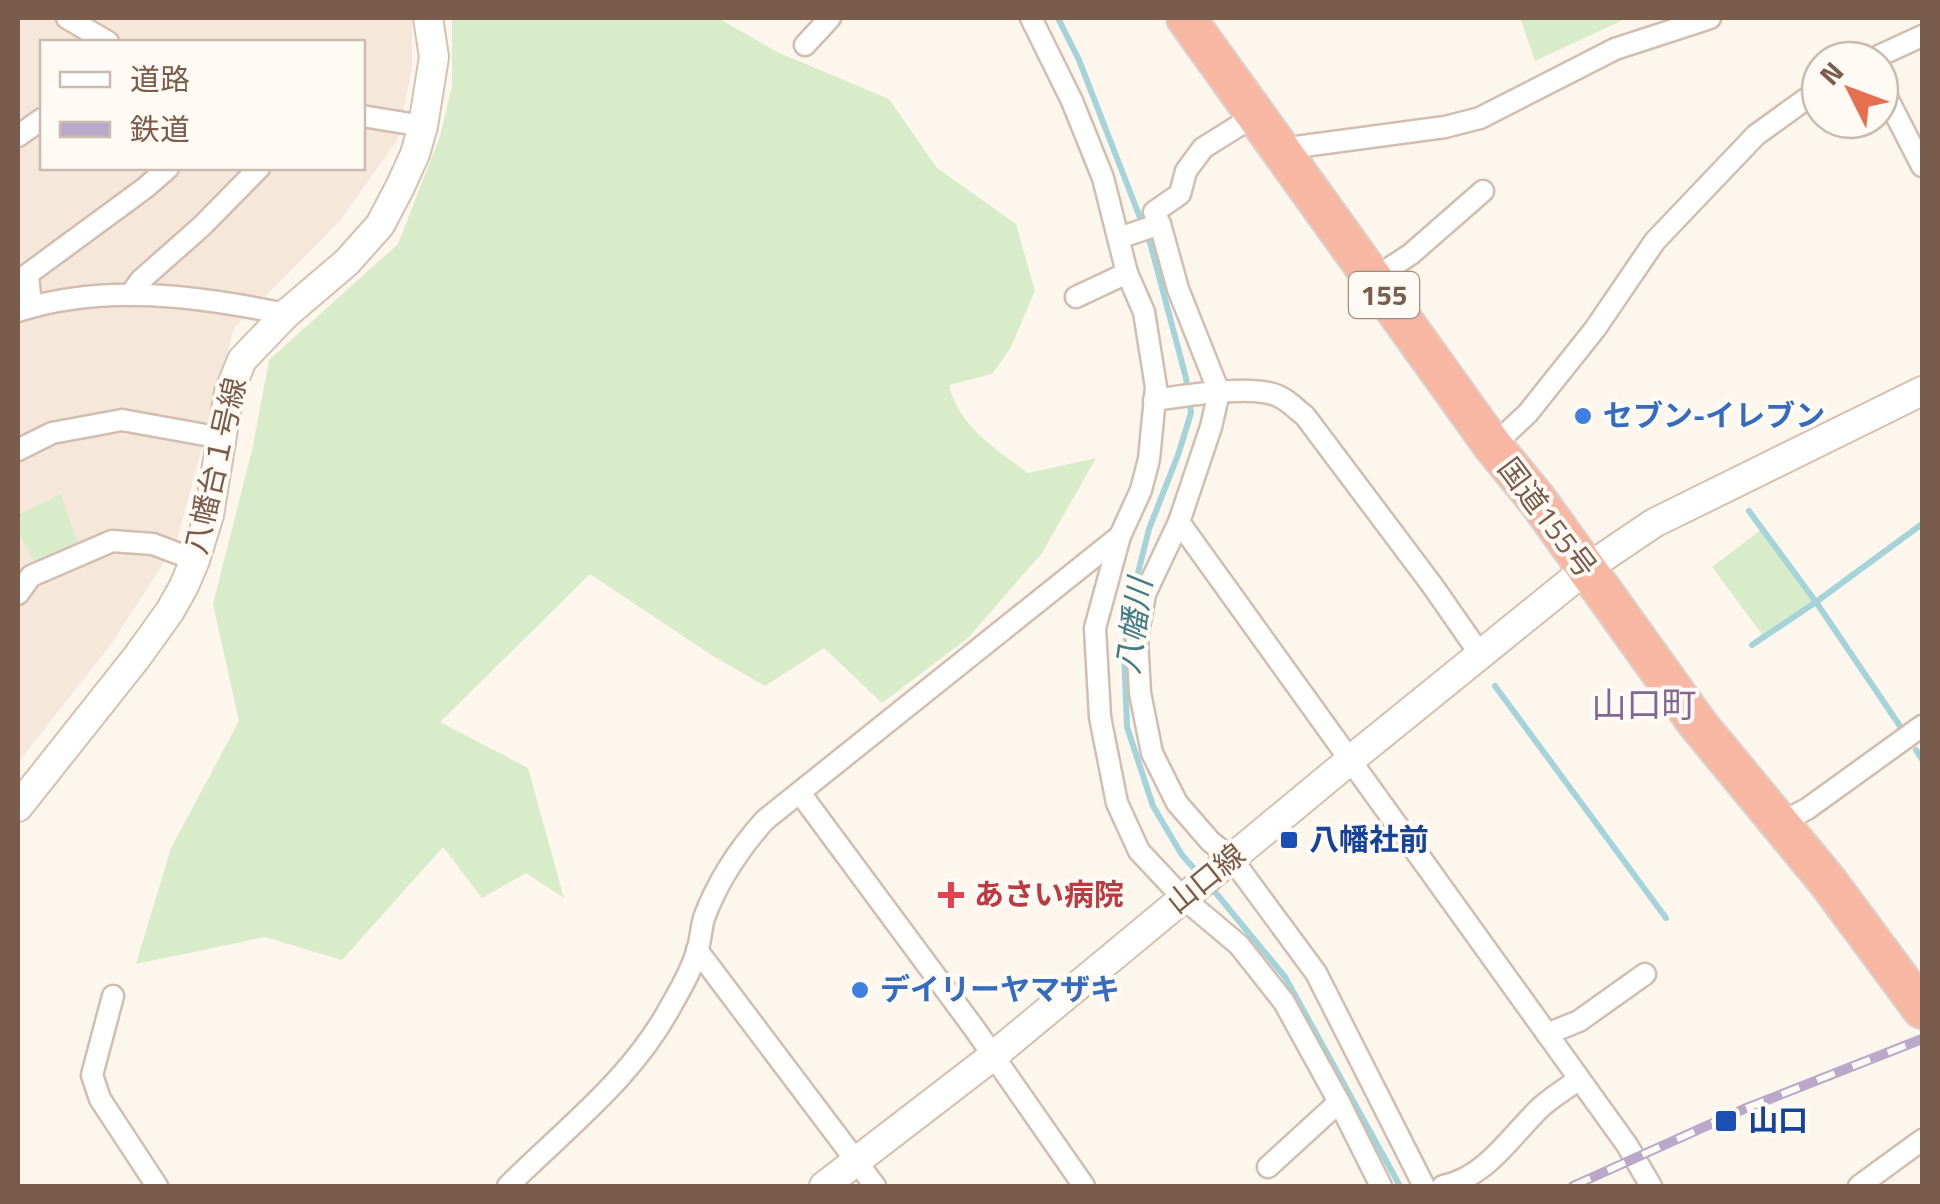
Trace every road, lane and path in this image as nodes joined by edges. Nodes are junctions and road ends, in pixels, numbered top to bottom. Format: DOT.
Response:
graph roads {
  1 [pos="68,18"];
  2 [pos="428,18"];
  3 [pos="830,18"];
  4 [pos="1031,18"];
  5 [pos="1186,18"];
  6 [pos="1710,18"];
  7 [pos="105,40"];
  8 [pos="804,46"];
  9 [pos="1800,103"];
  10 [pos="1256,114"];
  11 [pos="365,116"];
  12 [pos="40,120"];
  13 [pos="1900,123"];
  14 [pos="423,126"];
  15 [pos="18,136"];
  16 [pos="1281,150"];
  17 [pos="1922,166"];
  18 [pos="166,170"];
  19 [pos="257,170"];
  20 [pos="1483,191"];
  21 [pos="1157,225"];
  22 [pos="1123,237"];
  23 [pos="1127,273"];
  24 [pos="1373,279"];
  25 [pos="130,295"];
  26 [pos="1076,297"];
  27 [pos="24,309"];
  28 [pos="286,314"];
  29 [pos="1922,391"];
  30 [pos="1210,393"];
  31 [pos="1163,399"];
  32 [pos="222,438"];
  33 [pos="1494,446"];
  34 [pos="18,450"];
  35 [pos="1179,522"];
  36 [pos="1120,536"];
  37 [pos="195,560"];
  38 [pos="1586,570"];
  39 [pos="18,594"];
  40 [pos="1480,654"];
  41 [pos="1922,726"];
  42 [pos="1349,761"];
  43 [pos="800,793"];
  44 [pos="18,807"];
  45 [pos="1778,824"];
  46 [pos="1226,864"];
  47 [pos="1187,895"];
  48 [pos="698,950"];
  49 [pos="1645,974"];
  50 [pos="113,996"];
  51 [pos="1922,1008"];
  52 [pos="1547,1034"];
  53 [pos="993,1056"];
  54 [pos="1579,1080"];
  55 [pos="1339,1102"];
  56 [pos="1922,1140"];
  57 [pos="856,1160"];
  58 [pos="1268,1167"];
  59 [pos="157,1186"];
  60 [pos="508,1186"];
  61 [pos="824,1186"];
  62 [pos="875,1186"];
  63 [pos="1084,1186"];
  64 [pos="1381,1186"];
  65 [pos="1424,1186"];
  66 [pos="1443,1186"];
  67 [pos="1651,1186"];
  68 [pos="1860,1186"];
  1 -- 7 [label="street"];
  2 -- 14 [label="street, 八幡台１号線"];
  3 -- 8 [label="street"];
  4 -- 22 [label="street"];
  5 -- 10 [label="highway, 国道155号 / 155"];
  6 -- 16 [label="street"];
  9 -- 33 [label="street"];
  10 -- 16 [label="highway, 国道155号 / 155"];
  10 -- 21 [label="street"];
  11 -- 14 [label="street"];
  12 -- 15 [label="street"];
  13 -- 17 [label="street"];
  14 -- 28 [label="street, 八幡台１号線"];
  16 -- 24 [label="highway, 国道155号 / 155"];
  18 -- 27 [label="street"];
  19 -- 25 [label="street"];
  20 -- 24 [label="street"];
  21 -- 22 [label="street"];
  21 -- 30 [label="street"];
  22 -- 23 [label="street"];
  23 -- 26 [label="street"];
  23 -- 31 [label="street"];
  24 -- 33 [label="highway, 国道155号 / 155"];
  25 -- 27 [label="street"];
  25 -- 28 [label="street"];
  28 -- 32 [label="street, 八幡台１号線"];
  29 -- 38 [label="street, 山口線"];
  30 -- 31 [label="street"];
  30 -- 35 [label="street"];
  30 -- 40 [label="street"];
  31 -- 36 [label="street"];
  32 -- 34 [label="street"];
  32 -- 37 [label="street, 八幡台１号線"];
  33 -- 38 [label="highway, 国道155号 / 155"];
  35 -- 42 [label="street"];
  35 -- 46 [label="street"];
  36 -- 43 [label="street"];
  36 -- 47 [label="street"];
  37 -- 39 [label="street"];
  37 -- 44 [label="street, 八幡台１号線"];
  38 -- 40 [label="street, 山口線"];
  38 -- 45 [label="highway, 国道155号 / 155"];
  40 -- 42 [label="street, 山口線"];
  41 -- 45 [label="street"];
  42 -- 46 [label="street, 山口線"];
  42 -- 52 [label="street"];
  43 -- 48 [label="street"];
  43 -- 53 [label="street"];
  45 -- 51 [label="highway, 国道155号 / 155"];
  46 -- 47 [label="street, 山口線"];
  46 -- 65 [label="street"];
  47 -- 53 [label="street, 山口線"];
  47 -- 55 [label="street"];
  48 -- 57 [label="street"];
  48 -- 60 [label="street"];
  49 -- 52 [label="street"];
  50 -- 59 [label="street"];
  52 -- 54 [label="street"];
  53 -- 57 [label="street, 山口線"];
  53 -- 63 [label="street"];
  54 -- 66 [label="street"];
  54 -- 67 [label="street"];
  55 -- 58 [label="street"];
  55 -- 64 [label="street"];
  56 -- 68 [label="street"];
  57 -- 61 [label="street, 山口線"];
  57 -- 62 [label="street"];
}
